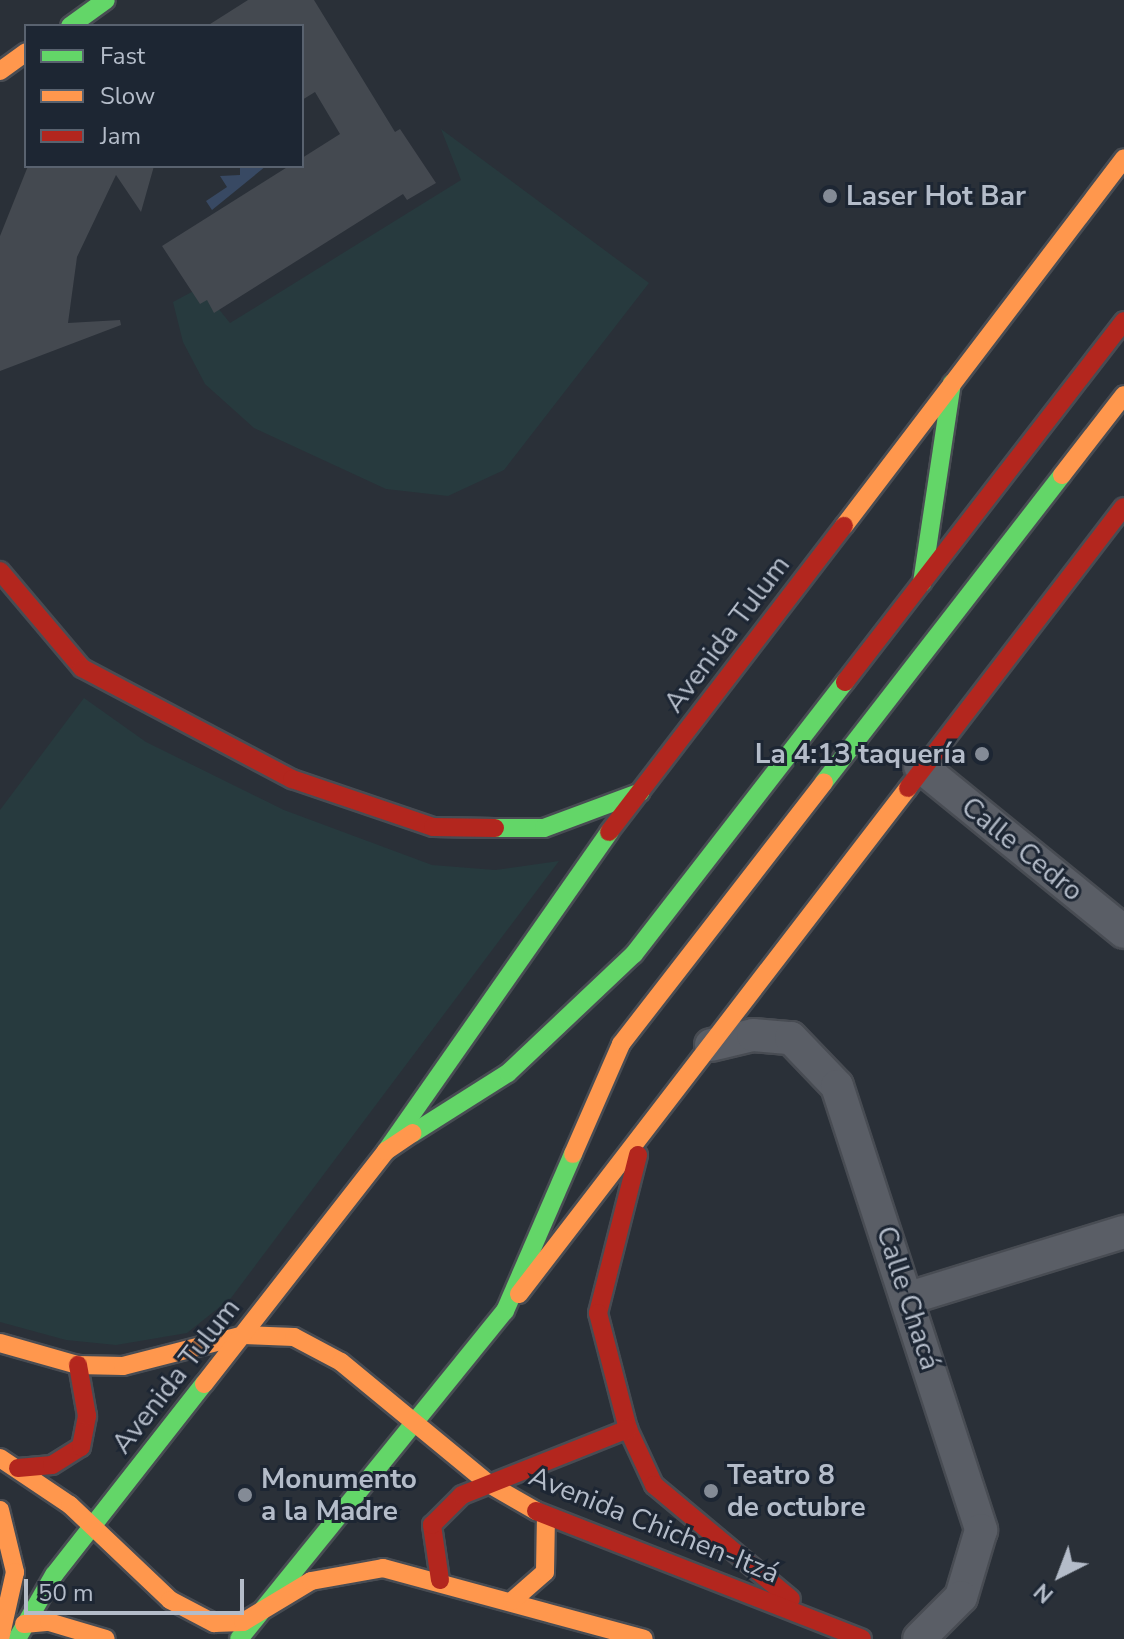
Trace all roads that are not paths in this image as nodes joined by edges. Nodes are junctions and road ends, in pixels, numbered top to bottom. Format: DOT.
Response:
graph roads {
  1 [pos="106,0"];
  2 [pos="88,6"];
  3 [pos="72,24"];
  4 [pos="0,43"];
  5 [pos="24,51"];
  6 [pos="24,53"];
  7 [pos="0,71"];
  8 [pos="1124,159"];
  9 [pos="1124,321"];
  10 [pos="952,383"];
  11 [pos="1124,395"];
  12 [pos="1121,516"];
  13 [pos="0,571"];
  14 [pos="921,589"];
  15 [pos="920,766"];
  16 [pos="641,792"];
  17 [pos="1124,932"];
  18 [pos="711,1045"];
  19 [pos="642,1140"];
  20 [pos="386,1151"];
  21 [pos="1124,1232"];
  22 [pos="909,1298"];
  23 [pos="505,1311"];
  24 [pos="244,1335"];
  25 [pos="0,1343"];
  26 [pos="78,1365"];
  27 [pos="410,1424"];
  28 [pos="628,1429"];
  29 [pos="0,1458"];
  30 [pos="18,1468"];
  31 [pos="489,1484"];
  32 [pos="0,1510"];
  33 [pos="546,1517"];
  34 [pos="96,1527"];
  35 [pos="440,1580"];
  36 [pos="512,1601"];
  37 [pos="266,1610"];
  38 [pos="818,1621"];
  39 [pos="20,1631"];
  40 [pos="0,1639"];
  41 [pos="106,1639"];
  42 [pos="239,1639"];
  43 [pos="644,1639"];
  44 [pos="862,1639"];
  45 [pos="919,1639"];
  1 -- 2 [label="main road"];
  2 -- 3 [label="main road"];
  4 -- 5 [label="main road"];
  6 -- 7 [label="main road"];
  8 -- 10 [label="main road, Avenida Tulum"];
  9 -- 14 [label="main road, Avenida Tulum"];
  10 -- 14 [label="main road"];
  10 -- 16 [label="main road, Avenida Tulum"];
  11 -- 23 [label="main road"];
  12 -- 15 [label="main road"];
  13 -- 16 [label="main road"];
  14 -- 20 [label="main road, Avenida Tulum"];
  15 -- 17 [label="street, Calle Cedro"];
  15 -- 18 [label="main road"];
  16 -- 20 [label="main road, Avenida Tulum"];
  18 -- 19 [label="main road"];
  18 -- 22 [label="street, Calle Chacá"];
  19 -- 23 [label="main road"];
  19 -- 28 [label="main road"];
  20 -- 24 [label="main road, Avenida Tulum"];
  21 -- 22 [label="street"];
  22 -- 45 [label="street, Calle Chacá"];
  23 -- 27 [label="main road"];
  24 -- 26 [label="main road, Avenida Chichen-Itzá"];
  24 -- 27 [label="main road, Avenida Chichen-Itzá"];
  24 -- 34 [label="main road, Avenida Tulum"];
  25 -- 26 [label="main road, Avenida Chichen-Itzá"];
  26 -- 30 [label="main road"];
  27 -- 31 [label="main road, Avenida Chichen-Itzá"];
  27 -- 37 [label="main road"];
  28 -- 31 [label="main road"];
  28 -- 38 [label="main road"];
  29 -- 30 [label="main road"];
  30 -- 34 [label="main road"];
  31 -- 33 [label="main road, Avenida Chichen-Itzá"];
  31 -- 35 [label="main road"];
  32 -- 40 [label="main road"];
  33 -- 36 [label="main road"];
  33 -- 38 [label="main road, Avenida Chichen-Itzá"];
  34 -- 37 [label="main road"];
  34 -- 39 [label="main road, Avenida Tulum"];
  35 -- 36 [label="main road"];
  35 -- 37 [label="main road"];
  36 -- 43 [label="main road"];
  37 -- 42 [label="main road"];
  38 -- 44 [label="main road, Avenida Chichen-Itzá"];
  39 -- 41 [label="main road"];
}
